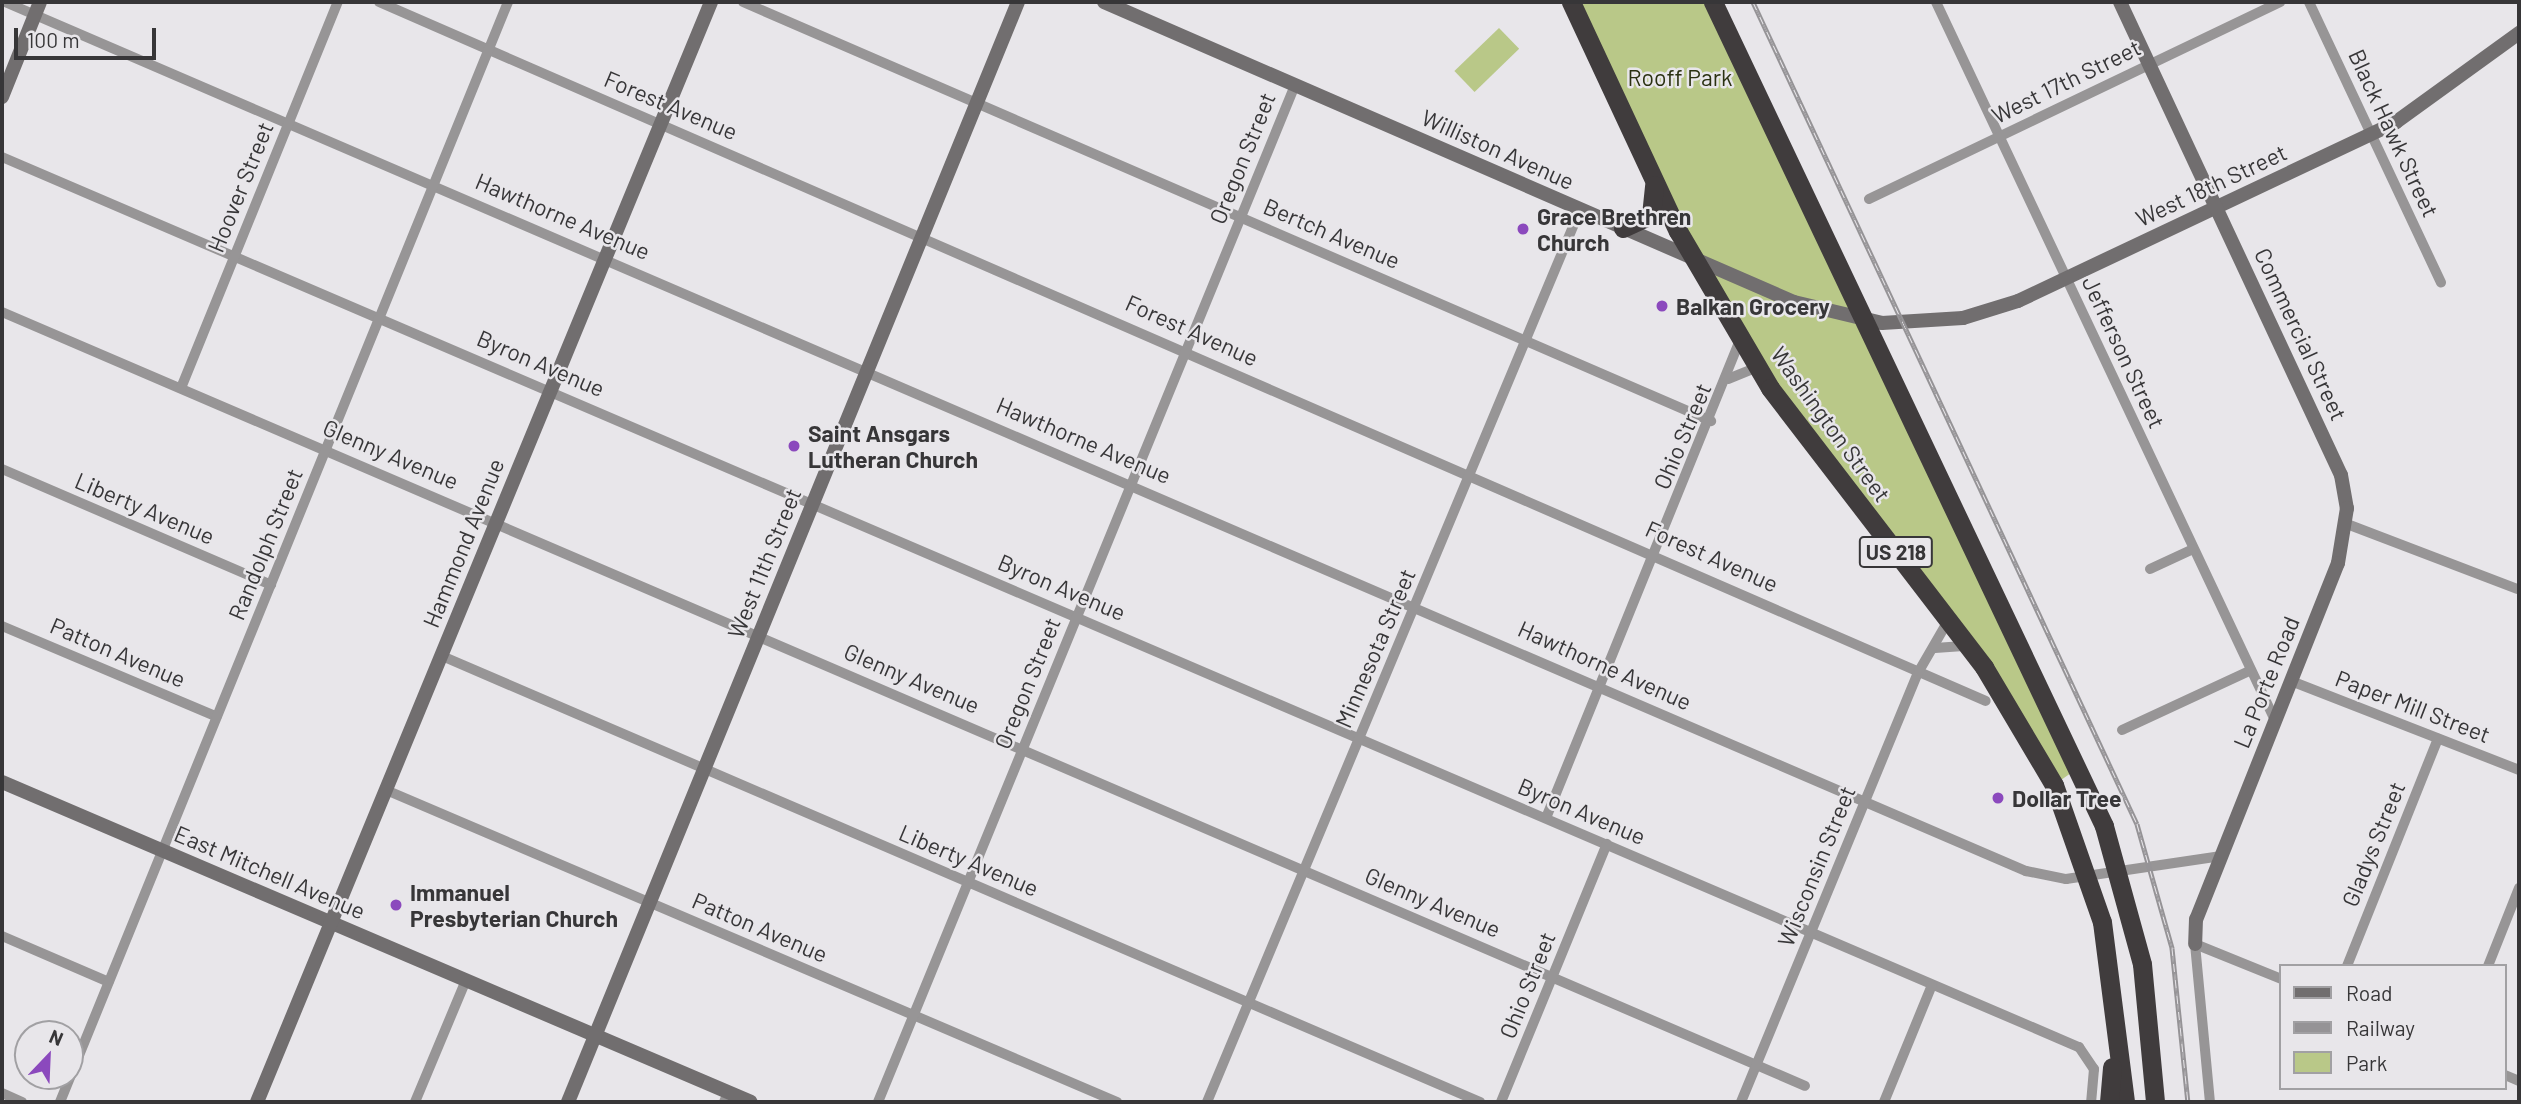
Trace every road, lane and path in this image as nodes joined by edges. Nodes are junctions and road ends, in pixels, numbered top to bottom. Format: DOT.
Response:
graph roads {
  1 [pos="5,2"];
  2 [pos="338,2"];
  3 [pos="379,2"];
  4 [pos="508,2"];
  5 [pos="711,2"];
  6 [pos="743,2"];
  7 [pos="1018,2"];
  8 [pos="1104,2"];
  9 [pos="1571,2"];
  10 [pos="1713,2"];
  11 [pos="1936,2"];
  12 [pos="2120,2"];
  13 [pos="2280,2"];
  14 [pos="2309,2"];
  15 [pos="37,8"];
  16 [pos="2519,33"];
  17 [pos="489,49"];
  18 [pos="2150,64"];
  19 [pos="1295,85"];
  20 [pos="2,97"];
  21 [pos="976,105"];
  22 [pos="290,122"];
  23 [pos="661,124"];
  24 [pos="2371,134"];
  25 [pos="1999,136"];
  26 [pos="2,157"];
  27 [pos="1654,180"];
  28 [pos="433,183"];
  29 [pos="1869,199"];
  30 [pos="2217,208"];
  31 [pos="1580,210"];
  32 [pos="1241,217"];
  33 [pos="1623,229"];
  34 [pos="923,234"];
  35 [pos="235,255"];
  36 [pos="606,257"];
  37 [pos="1692,258"];
  38 [pos="2066,278"];
  39 [pos="2441,283"];
  40 [pos="2,312"];
  41 [pos="380,316"];
  42 [pos="1863,320"];
  43 [pos="1921,323"];
  44 [pos="1525,339"];
  45 [pos="1740,340"];
  46 [pos="1186,351"];
  47 [pos="1757,367"];
  48 [pos="867,369"];
  49 [pos="1728,379"];
  50 [pos="181,388"];
  51 [pos="551,390"];
  52 [pos="1711,421"];
  53 [pos="326,450"];
  54 [pos="2,469"];
  55 [pos="1470,472"];
  56 [pos="1131,484"];
  57 [pos="813,501"];
  58 [pos="497,522"];
  59 [pos="2347,524"];
  60 [pos="2193,549"];
  61 [pos="1656,554"];
  62 [pos="2150,569"];
  63 [pos="271,584"];
  64 [pos="2517,589"];
  65 [pos="1416,606"];
  66 [pos="1077,617"];
  67 [pos="1948,621"];
  68 [pos="2,626"];
  69 [pos="760,636"];
  70 [pos="1968,646"];
  71 [pos="1935,648"];
  72 [pos="442,656"];
  73 [pos="2250,670"];
  74 [pos="1919,671"];
  75 [pos="2291,681"];
  76 [pos="1601,685"];
  77 [pos="1986,701"];
  78 [pos="217,717"];
  79 [pos="2275,720"];
  80 [pos="2122,730"];
  81 [pos="1360,738"];
  82 [pos="2438,738"];
  83 [pos="1023,748"];
  84 [pos="704,769"];
  85 [pos="2519,770"];
  86 [pos="2,782"];
  87 [pos="386,790"];
  88 [pos="1865,802"];
  89 [pos="1546,818"];
  90 [pos="1607,844"];
  91 [pos="162,851"];
  92 [pos="2221,856"];
  93 [pos="1306,870"];
  94 [pos="2121,871"];
  95 [pos="2091,876"];
  96 [pos="968,882"];
  97 [pos="2519,888"];
  98 [pos="650,902"];
  99 [pos="331,923"];
  100 [pos="1811,933"];
  101 [pos="2,936"];
  102 [pos="2195,944"];
  103 [pos="2348,964"];
  104 [pos="2489,964"];
  105 [pos="2111,968"];
  106 [pos="1553,977"];
  107 [pos="2280,979"];
  108 [pos="466,980"];
  109 [pos="109,982"];
  110 [pos="1932,985"];
  111 [pos="1251,1004"];
  112 [pos="913,1015"];
  113 [pos="595,1036"];
  114 [pos="1757,1065"];
  115 [pos="1805,1086"];
  116 [pos="2,1093"];
  117 [pos="726,1097"];
  118 [pos="2210,1100"];
  119 [pos="22,1102"];
  120 [pos="60,1102"];
  121 [pos="257,1102"];
  122 [pos="415,1102"];
  123 [pos="568,1102"];
  124 [pos="751,1102"];
  125 [pos="878,1102"];
  126 [pos="1116,1102"];
  127 [pos="1207,1102"];
  128 [pos="1480,1102"];
  129 [pos="1501,1102"];
  130 [pos="1741,1102"];
  131 [pos="1884,1102"];
  132 [pos="2091,1102"];
  133 [pos="2109,1102"];
  134 [pos="2124,1102"];
  135 [pos="2155,1102"];
  136 [pos="2221,1102"];
  1 -- 15 [label="street, Hawthorne Avenue"];
  2 -- 22 [label="street, Hoover Street"];
  3 -- 17 [label="street, Forest Avenue"];
  4 -- 17 [label="street, Randolph Street"];
  5 -- 23 [label="street, Hammond Avenue"];
  6 -- 21 [label="street, Bertch Avenue"];
  7 -- 21 [label="street, West 11th Street"];
  8 -- 19 [label="street, Williston Avenue"];
  9 -- 27 [label="highway, Washington Street / US 218"];
  10 -- 42 [label="highway, US 218"];
  11 -- 25 [label="street, Jefferson Street"];
  12 -- 18 [label="street, Commercial Street"];
  13 -- 18 [label="street, West 17th Street"];
  14 -- 24 [label="street, Black Hawk Street"];
  15 -- 20 [label="street"];
  15 -- 22 [label="street, Hawthorne Avenue"];
  16 -- 24 [label="street, West 18th Street"];
  17 -- 23 [label="street, Forest Avenue"];
  17 -- 28 [label="street, Randolph Street"];
  18 -- 25 [label="street, West 17th Street"];
  18 -- 30 [label="street, Commercial Street"];
  19 -- 31 [label="street, Williston Avenue"];
  19 -- 32 [label="street, Oregon Street"];
  21 -- 32 [label="street, Bertch Avenue"];
  21 -- 34 [label="street, West 11th Street"];
  22 -- 28 [label="street, Hawthorne Avenue"];
  22 -- 35 [label="street, Hoover Street"];
  23 -- 34 [label="street, Forest Avenue"];
  23 -- 36 [label="street, Hammond Avenue"];
  24 -- 30 [label="street, West 18th Street"];
  24 -- 39 [label="street, Black Hawk Street"];
  25 -- 29 [label="street, West 17th Street"];
  25 -- 38 [label="street, Jefferson Street"];
  26 -- 35 [label="street, Byron Avenue"];
  27 -- 33 [label="highway"];
  27 -- 37 [label="highway, Washington Street / US 218"];
  28 -- 36 [label="street, Hawthorne Avenue"];
  28 -- 41 [label="street, Randolph Street"];
  30 -- 38 [label="street, West 18th Street"];
  30 -- 59 [label="street, Commercial Street"];
  31 -- 33 [label="street, Williston Avenue"];
  31 -- 44 [label="street, Minnesota Street"];
  32 -- 44 [label="street, Bertch Avenue"];
  32 -- 46 [label="street, Oregon Street"];
  33 -- 37 [label="street, Williston Avenue"];
  34 -- 46 [label="street, Forest Avenue"];
  34 -- 48 [label="street, West 11th Street"];
  35 -- 41 [label="street, Byron Avenue"];
  35 -- 50 [label="street, Hoover Street"];
  36 -- 48 [label="street, Hawthorne Avenue"];
  36 -- 51 [label="street, Hammond Avenue"];
  37 -- 42 [label="street, Williston Avenue"];
  37 -- 45 [label="highway, Washington Street / US 218"];
  38 -- 43 [label="street, West 18th Street"];
  38 -- 60 [label="street, Jefferson Street"];
  40 -- 50 [label="street, Glenny Avenue"];
  41 -- 51 [label="street, Byron Avenue"];
  41 -- 53 [label="street, Randolph Street"];
  42 -- 43 [label="street, Williston Avenue"];
  42 -- 94 [label="highway, US 218"];
  44 -- 52 [label="street, Bertch Avenue"];
  44 -- 55 [label="street, Minnesota Street"];
  45 -- 47 [label="highway, Washington Street / US 218"];
  45 -- 49 [label="street, Ohio Street"];
  46 -- 55 [label="street, Forest Avenue"];
  46 -- 56 [label="street, Oregon Street"];
  47 -- 49 [label="street, Ohio Street"];
  47 -- 67 [label="highway, Washington Street / US 218"];
  48 -- 56 [label="street, Hawthorne Avenue"];
  48 -- 57 [label="street, West 11th Street"];
  49 -- 52 [label="street, Ohio Street"];
  50 -- 53 [label="street, Glenny Avenue"];
  51 -- 57 [label="street, Byron Avenue"];
  51 -- 58 [label="street, Hammond Avenue"];
  52 -- 61 [label="street, Ohio Street"];
  53 -- 58 [label="street, Glenny Avenue"];
  53 -- 63 [label="street, Randolph Street"];
  54 -- 63 [label="street, Liberty Avenue"];
  55 -- 61 [label="street, Forest Avenue"];
  55 -- 65 [label="street, Minnesota Street"];
  56 -- 65 [label="street, Hawthorne Avenue"];
  56 -- 66 [label="street, Oregon Street"];
  57 -- 66 [label="street, Byron Avenue"];
  57 -- 69 [label="street, West 11th Street"];
  58 -- 69 [label="street, Glenny Avenue"];
  58 -- 72 [label="street, Hammond Avenue"];
  59 -- 64 [label="street"];
  59 -- 75 [label="street, La Porte Road"];
  60 -- 62 [label="street"];
  60 -- 73 [label="street, Jefferson Street"];
  61 -- 74 [label="street, Forest Avenue"];
  61 -- 76 [label="street, Ohio Street"];
  63 -- 78 [label="street, Randolph Street"];
  65 -- 76 [label="street, Hawthorne Avenue"];
  65 -- 81 [label="street, Minnesota Street"];
  66 -- 81 [label="street, Byron Avenue"];
  66 -- 83 [label="street, Oregon Street"];
  67 -- 70 [label="highway, Washington Street / US 218"];
  67 -- 71 [label="street, Wisconsin Street"];
  68 -- 78 [label="street, Patton Avenue"];
  69 -- 83 [label="street, Glenny Avenue"];
  69 -- 84 [label="street, West 11th Street"];
  70 -- 71 [label="street"];
  70 -- 95 [label="highway, Washington Street / US 218"];
  71 -- 74 [label="street, Wisconsin Street"];
  72 -- 84 [label="street, Liberty Avenue"];
  72 -- 87 [label="street, Hammond Avenue"];
  73 -- 79 [label="street, Jefferson Street"];
  73 -- 80 [label="street"];
  74 -- 77 [label="street, Forest Avenue"];
  74 -- 88 [label="street, Wisconsin Street"];
  75 -- 79 [label="street, La Porte Road"];
  75 -- 82 [label="street, Paper Mill Street"];
  76 -- 88 [label="street, Hawthorne Avenue"];
  76 -- 89 [label="street, Ohio Street"];
  78 -- 91 [label="street, Randolph Street"];
  79 -- 92 [label="street, La Porte Road"];
  81 -- 89 [label="street, Byron Avenue"];
  81 -- 93 [label="street, Minnesota Street"];
  82 -- 85 [label="street, Paper Mill Street"];
  82 -- 103 [label="street, Gladys Street"];
  83 -- 93 [label="street, Glenny Avenue"];
  83 -- 96 [label="street, Oregon Street"];
  84 -- 96 [label="street, Liberty Avenue"];
  84 -- 98 [label="street, West 11th Street"];
  86 -- 91 [label="street, East Mitchell Avenue"];
  87 -- 98 [label="street, Patton Avenue"];
  87 -- 99 [label="street, Hammond Avenue"];
  88 -- 95 [label="street, Hawthorne Avenue"];
  88 -- 100 [label="street, Wisconsin Street"];
  89 -- 90 [label="street, Byron Avenue"];
  90 -- 100 [label="street, Byron Avenue"];
  90 -- 106 [label="street, Ohio Street"];
  91 -- 99 [label="street, East Mitchell Avenue"];
  91 -- 109 [label="street, Randolph Street"];
  92 -- 94 [label="street, Hawthorne Avenue"];
  92 -- 102 [label="street, La Porte Road"];
  93 -- 106 [label="street, Glenny Avenue"];
  93 -- 111 [label="street, Minnesota Street"];
  94 -- 95 [label="street, Hawthorne Avenue"];
  94 -- 135 [label="highway, US 218"];
  95 -- 105 [label="highway, Washington Street / US 218"];
  96 -- 111 [label="street, Liberty Avenue"];
  96 -- 112 [label="street, Oregon Street"];
  97 -- 104 [label="street"];
  98 -- 112 [label="street, Patton Avenue"];
  98 -- 113 [label="street, West 11th Street"];
  99 -- 108 [label="street, East Mitchell Avenue"];
  99 -- 121 [label="street, Hammond Avenue"];
  100 -- 110 [label="street, Byron Avenue"];
  100 -- 114 [label="street, Wisconsin Street"];
  101 -- 109 [label="street"];
  102 -- 107 [label="street"];
  102 -- 118 [label="street"];
  105 -- 133 [label="highway"];
  105 -- 134 [label="highway, Washington Street / US 218"];
  106 -- 114 [label="street, Glenny Avenue"];
  106 -- 129 [label="street, Ohio Street"];
  108 -- 113 [label="street, East Mitchell Avenue"];
  108 -- 122 [label="street"];
  109 -- 120 [label="street, Randolph Street"];
  110 -- 131 [label="street"];
  110 -- 132 [label="street, Byron Avenue"];
  111 -- 127 [label="street, Minnesota Street"];
  111 -- 128 [label="street, Liberty Avenue"];
  112 -- 125 [label="street, Oregon Street"];
  112 -- 126 [label="street, Patton Avenue"];
  113 -- 117 [label="street, East Mitchell Avenue"];
  113 -- 123 [label="street, West 11th Street"];
  114 -- 115 [label="street, Glenny Avenue"];
  114 -- 130 [label="street, Wisconsin Street"];
  116 -- 119 [label="street"];
  117 -- 124 [label="street, East Mitchell Avenue"];
  118 -- 136 [label="street"];
}
